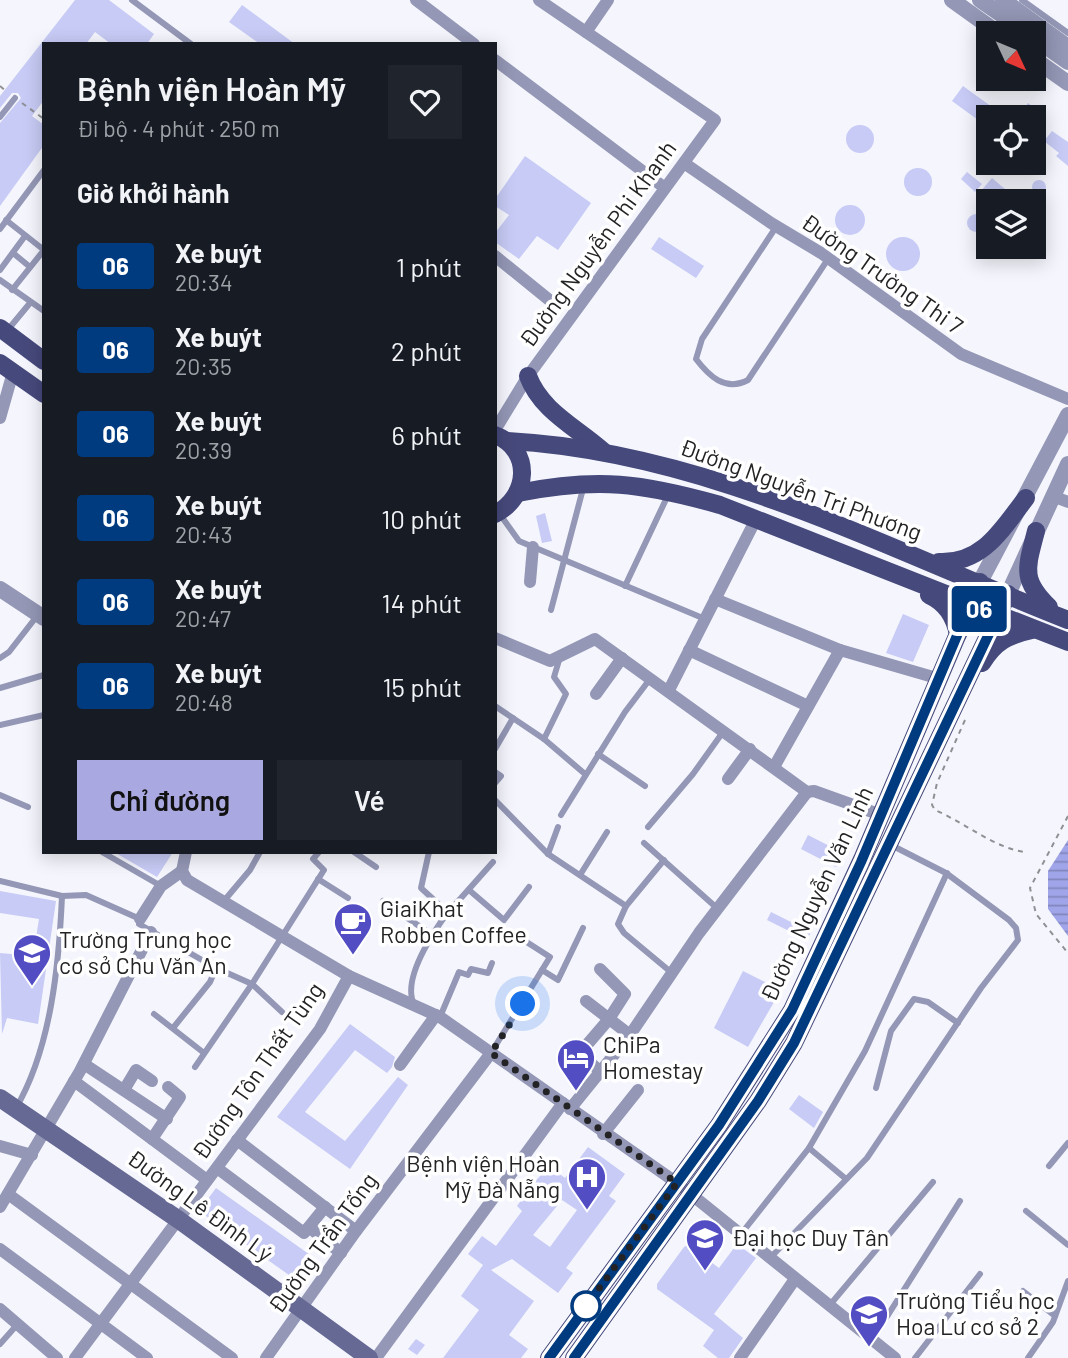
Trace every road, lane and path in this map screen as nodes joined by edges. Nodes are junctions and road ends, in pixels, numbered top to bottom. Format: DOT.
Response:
graph roads {
  1 [pos="132,0"];
  2 [pos="416,0"];
  3 [pos="539,0"];
  4 [pos="608,0"];
  5 [pos="952,0"];
  6 [pos="980,0"];
  7 [pos="1003,0"];
  8 [pos="1022,0"];
  9 [pos="981,21"];
  10 [pos="1011,21"];
  11 [pos="586,32"];
  12 [pos="1068,33"];
  13 [pos="188,42"];
  14 [pos="471,42"];
  15 [pos="1046,44"];
  16 [pos="1066,55"];
  17 [pos="497,62"];
  18 [pos="1046,67"];
  19 [pos="1068,83"];
  20 [pos="15,98"];
  21 [pos="0,117"];
  22 [pos="684,163"];
  23 [pos="42,173"];
  24 [pos="665,188"];
  25 [pos="6,220"];
  26 [pos="776,227"];
  27 [pos="0,229"];
  28 [pos="25,236"];
  29 [pos="42,249"];
  30 [pos="42,252"];
  31 [pos="13,253"];
  32 [pos="497,258"];
  33 [pos="828,259"];
  34 [pos="30,267"];
  35 [pos="0,270"];
  36 [pos="0,280"];
  37 [pos="12,290"];
  38 [pos="30,303"];
  39 [pos="553,303"];
  40 [pos="42,310"];
  41 [pos="2,333"];
  42 [pos="42,360"];
  43 [pos="6,367"];
  44 [pos="528,376"];
  45 [pos="42,393"];
  46 [pos="1068,398"];
  47 [pos="1068,415"];
  48 [pos="0,418"];
  49 [pos="499,436"];
  50 [pos="606,453"];
  51 [pos="1068,464"];
  52 [pos="584,483"];
  53 [pos="670,491"];
  54 [pos="518,493"];
  55 [pos="1052,496"];
  56 [pos="1026,498"];
  57 [pos="1068,502"];
  58 [pos="497,513"];
  59 [pos="756,519"];
  60 [pos="1036,531"];
  61 [pos="533,547"];
  62 [pos="565,560"];
  63 [pos="929,561"];
  64 [pos="909,581"];
  65 [pos="530,582"];
  66 [pos="980,582"];
  67 [pos="625,586"];
  68 [pos="0,589"];
  69 [pos="1007,594"];
  70 [pos="715,599"];
  71 [pos="970,605"];
  72 [pos="551,610"];
  73 [pos="40,612"];
  74 [pos="997,617"];
  75 [pos="1064,618"];
  76 [pos="705,619"];
  77 [pos="1035,630"];
  78 [pos="958,634"];
  79 [pos="497,639"];
  80 [pos="1068,642"];
  81 [pos="689,650"];
  82 [pos="839,650"];
  83 [pos="561,655"];
  84 [pos="0,658"];
  85 [pos="622,658"];
  86 [pos="42,676"];
  87 [pos="651,677"];
  88 [pos="940,679"];
  89 [pos="0,688"];
  90 [pos="669,690"];
  91 [pos="596,694"];
  92 [pos="958,697"];
  93 [pos="808,706"];
  94 [pos="497,707"];
  95 [pos="42,715"];
  96 [pos="513,718"];
  97 [pos="965,719"];
  98 [pos="0,725"];
  99 [pos="724,730"];
  100 [pos="544,739"];
  101 [pos="497,746"];
  102 [pos="750,749"];
  103 [pos="598,754"];
  104 [pos="774,767"];
  105 [pos="585,774"];
  106 [pos="729,779"];
  107 [pos="645,786"];
  108 [pos="807,792"];
  109 [pos="0,795"];
  110 [pos="497,802"];
  111 [pos="28,807"];
  112 [pos="561,815"];
  113 [pos="881,815"];
  114 [pos="1068,816"];
  115 [pos="558,827"];
  116 [pos="648,827"];
  117 [pos="607,832"];
  118 [pos="644,843"];
  119 [pos="891,844"];
  120 [pos="1024,852"];
  121 [pos="105,854"];
  122 [pos="186,854"];
  123 [pos="259,854"];
  124 [pos="317,854"];
  125 [pos="357,854"];
  126 [pos="429,854"];
  127 [pos="548,854"];
  128 [pos="863,857"];
  129 [pos="664,860"];
  130 [pos="493,862"];
  131 [pos="881,865"];
  132 [pos="376,867"];
  133 [pos="182,871"];
  134 [pos="947,873"];
  135 [pos="580,875"];
  136 [pos="318,880"];
  137 [pos="0,881"];
  138 [pos="161,886"];
  139 [pos="529,887"];
  140 [pos="469,890"];
  141 [pos="62,896"];
  142 [pos="348,898"];
  143 [pos="383,901"];
  144 [pos="223,902"];
  145 [pos="626,906"];
  146 [pos="718,908"];
  147 [pos="445,916"];
  148 [pos="141,919"];
  149 [pos="583,928"];
  150 [pos="151,932"];
  151 [pos="432,935"];
  152 [pos="281,936"];
  153 [pos="525,941"];
  154 [pos="1068,953"];
  155 [pos="492,963"];
  156 [pos="216,968"];
  157 [pos="600,968"];
  158 [pos="542,971"];
  159 [pos="673,973"];
  160 [pos="820,973"];
  161 [pos="349,976"];
  162 [pos="252,984"];
  163 [pos="586,1001"];
  164 [pos="412,1002"];
  165 [pos="282,1012"];
  166 [pos="154,1014"];
  167 [pos="438,1016"];
  168 [pos="609,1019"];
  169 [pos="958,1023"];
  170 [pos="173,1028"];
  171 [pos="629,1035"];
  172 [pos="204,1053"];
  173 [pos="491,1053"];
  174 [pos="84,1064"];
  175 [pos="400,1065"];
  176 [pos="195,1067"];
  177 [pos="600,1072"];
  178 [pos="74,1081"];
  179 [pos="152,1081"];
  180 [pos="168,1087"];
  181 [pos="876,1088"];
  182 [pos="124,1090"];
  183 [pos="638,1090"];
  184 [pos="0,1098"];
  185 [pos="566,1106"];
  186 [pos="16,1108"];
  187 [pos="167,1119"];
  188 [pos="48,1129"];
  189 [pos="603,1134"];
  190 [pos="152,1139"];
  191 [pos="237,1140"];
  192 [pos="1068,1143"];
  193 [pos="0,1146"];
  194 [pos="809,1148"];
  195 [pos="32,1155"];
  196 [pos="1049,1166"];
  197 [pos="217,1168"];
  198 [pos="846,1179"];
  199 [pos="207,1181"];
  200 [pos="933,1182"];
  201 [pos="677,1183"];
  202 [pos="8,1194"];
  203 [pos="692,1194"];
  204 [pos="960,1201"];
  205 [pos="0,1207"];
  206 [pos="325,1207"];
  207 [pos="1026,1211"];
  208 [pos="179,1220"];
  209 [pos="309,1227"];
  210 [pos="356,1231"];
  211 [pos="741,1234"];
  212 [pos="1068,1245"];
  213 [pos="0,1249"];
  214 [pos="341,1253"];
  215 [pos="769,1258"];
  216 [pos="981,1274"];
  217 [pos="795,1279"];
  218 [pos="1068,1281"];
  219 [pos="130,1283"];
  220 [pos="1023,1291"];
  221 [pos="829,1306"];
  222 [pos="302,1309"];
  223 [pos="0,1310"];
  224 [pos="1055,1316"];
  225 [pos="100,1323"];
  226 [pos="16,1326"];
  227 [pos="869,1338"];
  228 [pos="0,1344"];
  229 [pos="57,1358"];
  230 [pos="75,1358"];
  231 [pos="147,1358"];
  232 [pos="232,1358"];
  233 [pos="266,1358"];
  234 [pos="369,1358"];
  235 [pos="376,1358"];
  236 [pos="550,1358"];
  237 [pos="574,1358"];
  238 [pos="740,1358"];
  239 [pos="895,1358"];
  240 [pos="915,1358"];
  241 [pos="1028,1358"];
  1 -- 13 [label="lane"];
  2 -- 14 [label="street"];
  3 -- 11 [label="street"];
  4 -- 11 [label="street"];
  5 -- 9 [label="street"];
  6 -- 10 [label="street"];
  7 -- 16 [label="street"];
  8 -- 12 [label="lane"];
  11 -- 22 [label="street, Đường Nguyễn Phi Khanh"];
  15 -- 16 [label="street"];
  17 -- 24 [label="street"];
  18 -- 19 [label="street"];
  20 -- 21 [label="lane"];
  22 -- 24 [label="street, Đường Nguyễn Phi Khanh"];
  22 -- 26 [label="street, Đường Trường Thi 7"];
  23 -- 25 [label="lane"];
  24 -- 44 [label="street, Đường Nguyễn Phi Khanh"];
  25 -- 27 [label="lane"];
  25 -- 28 [label="lane"];
  26 -- 33 [label="street, Đường Trường Thi 7"];
  26 -- 33 [label="lane"];
  28 -- 29 [label="lane"];
  28 -- 31 [label="lane"];
  30 -- 34 [label="lane"];
  31 -- 34 [label="lane"];
  31 -- 35 [label="lane"];
  32 -- 39 [label="street"];
  33 -- 46 [label="street, Đường Trường Thi 7"];
  34 -- 37 [label="lane"];
  36 -- 37 [label="lane"];
  37 -- 38 [label="lane"];
  38 -- 40 [label="lane"];
  38 -- 41 [label="lane"];
  41 -- 42 [label="main road"];
  43 -- 45 [label="main road"];
  43 -- 48 [label="street"];
  44 -- 49 [label="street, Đường Nguyễn Phi Khanh"];
  44 -- 50 [label="main road"];
  47 -- 56 [label="street, Đường Nguyễn Văn Linh"];
  49 -- 50 [label="main road, Đường Nguyễn Tri Phương"];
  49 -- 54 [label="main road"];
  50 -- 63 [label="main road, Đường Nguyễn Tri Phương"];
  51 -- 55 [label="street, Đường Nguyễn Văn Linh"];
  52 -- 53 [label="main road, Đường Nguyễn Tri Phương"];
  52 -- 54 [label="main road, Đường Nguyễn Tri Phương"];
  52 -- 62 [label="lane"];
  53 -- 59 [label="main road, Đường Nguyễn Tri Phương"];
  53 -- 67 [label="lane"];
  54 -- 58 [label="main road"];
  55 -- 57 [label="street"];
  55 -- 60 [label="street, Đường Nguyễn Văn Linh"];
  56 -- 63 [label="main road"];
  56 -- 66 [label="street, Đường Nguyễn Văn Linh"];
  58 -- 61 [label="lane"];
  59 -- 64 [label="main road, Đường Nguyễn Tri Phương"];
  59 -- 70 [label="street"];
  60 -- 69 [label="street, Đường Nguyễn Văn Linh"];
  60 -- 75 [label="main road"];
  61 -- 62 [label="lane"];
  61 -- 65 [label="street"];
  62 -- 67 [label="lane"];
  62 -- 72 [label="lane"];
  63 -- 66 [label="main road, Đường Nguyễn Tri Phương"];
  64 -- 71 [label="main road, Đường Nguyễn Tri Phương"];
  64 -- 78 [label="main road"];
  66 -- 69 [label="main road, Đường Nguyễn Tri Phương"];
  66 -- 71 [label="main road, Đường Nguyễn Văn Linh"];
  67 -- 76 [label="lane"];
  68 -- 73 [label="street"];
  69 -- 74 [label="main road, Đường Nguyễn Văn Linh"];
  69 -- 75 [label="main road, Đường Nguyễn Tri Phương"];
  70 -- 76 [label="street"];
  70 -- 82 [label="street"];
  71 -- 74 [label="main road, Đường Nguyễn Tri Phương"];
  71 -- 78 [label="main road, Đường Nguyễn Văn Linh"];
  73 -- 84 [label="lane"];
  74 -- 77 [label="main road, Đường Nguyễn Tri Phương"];
  74 -- 92 [label="main road, Đường Nguyễn Văn Linh"];
  76 -- 81 [label="street"];
  77 -- 80 [label="main road, Đường Nguyễn Tri Phương"];
  77 -- 92 [label="main road"];
  78 -- 88 [label="main road, Đường Nguyễn Văn Linh"];
  79 -- 83 [label="street"];
  81 -- 90 [label="street"];
  81 -- 93 [label="street"];
  82 -- 88 [label="street"];
  82 -- 93 [label="street"];
  83 -- 85 [label="street"];
  83 -- 100 [label="lane"];
  85 -- 87 [label="street"];
  85 -- 91 [label="street"];
  86 -- 89 [label="lane"];
  87 -- 90 [label="street"];
  87 -- 103 [label="lane"];
  88 -- 113 [label="main road, Đường Nguyễn Văn Linh"];
  90 -- 99 [label="street"];
  92 -- 119 [label="main road, Đường Nguyễn Văn Linh"];
  93 -- 104 [label="street"];
  94 -- 96 [label="lane"];
  95 -- 98 [label="lane"];
  96 -- 100 [label="lane"];
  96 -- 101 [label="lane"];
  97 -- 120 [label="path"];
  99 -- 102 [label="street"];
  99 -- 116 [label="lane"];
  100 -- 105 [label="lane"];
  102 -- 104 [label="street"];
  102 -- 106 [label="street"];
  103 -- 105 [label="lane"];
  103 -- 107 [label="lane"];
  104 -- 108 [label="street"];
  105 -- 112 [label="lane"];
  108 -- 113 [label="street"];
  108 -- 146 [label="street"];
  109 -- 111 [label="lane"];
  110 -- 127 [label="lane"];
  113 -- 128 [label="main road, Đường Nguyễn Văn Linh"];
  114 -- 154 [label="path"];
  115 -- 127 [label="lane"];
  117 -- 135 [label="lane"];
  118 -- 129 [label="lane"];
  119 -- 131 [label="main road, Đường Nguyễn Văn Linh"];
  119 -- 134 [label="lane"];
  121 -- 138 [label="lane"];
  122 -- 133 [label="street"];
  123 -- 144 [label="lane"];
  124 -- 136 [label="lane"];
  125 -- 132 [label="lane"];
  126 -- 147 [label="lane"];
  127 -- 135 [label="lane"];
  128 -- 131 [label="main road"];
  128 -- 160 [label="main road, Đường Nguyễn Văn Linh"];
  129 -- 145 [label="lane"];
  129 -- 146 [label="lane"];
  130 -- 140 [label="lane"];
  131 -- 160 [label="main road, Đường Nguyễn Văn Linh"];
  133 -- 138 [label="street"];
  133 -- 144 [label="street"];
  134 -- 169 [label="lane"];
  134 -- 194 [label="lane"];
  135 -- 145 [label="lane"];
  136 -- 142 [label="lane"];
  136 -- 152 [label="lane"];
  137 -- 141 [label="lane"];
  138 -- 148 [label="street"];
  139 -- 140 [label="lane"];
  140 -- 147 [label="lane"];
  141 -- 148 [label="lane"];
  141 -- 186 [label="lane"];
  143 -- 151 [label="lane"];
  144 -- 152 [label="street"];
  145 -- 159 [label="lane"];
  146 -- 159 [label="street"];
  147 -- 151 [label="lane"];
  148 -- 150 [label="lane"];
  149 -- 158 [label="lane"];
  150 -- 156 [label="lane"];
  150 -- 174 [label="street"];
  151 -- 164 [label="lane"];
  152 -- 161 [label="street"];
  152 -- 162 [label="lane"];
  153 -- 158 [label="lane"];
  155 -- 167 [label="lane"];
  156 -- 162 [label="lane"];
  156 -- 170 [label="lane"];
  157 -- 168 [label="street"];
  158 -- 173 [label="lane"];
  159 -- 171 [label="street"];
  160 -- 201 [label="main road, Đường Nguyễn Văn Linh"];
  160 -- 203 [label="main road, Đường Nguyễn Văn Linh"];
  161 -- 164 [label="street"];
  161 -- 191 [label="street, Đường Tôn Thất Tùng"];
  162 -- 165 [label="lane"];
  162 -- 172 [label="lane"];
  163 -- 168 [label="street"];
  164 -- 167 [label="street"];
  166 -- 170 [label="lane"];
  167 -- 173 [label="street"];
  167 -- 175 [label="street"];
  168 -- 171 [label="street"];
  168 -- 177 [label="street"];
  169 -- 181 [label="lane"];
  169 -- 198 [label="lane"];
  170 -- 172 [label="lane"];
  171 -- 177 [label="street"];
  172 -- 176 [label="lane"];
  173 -- 185 [label="street"];
  173 -- 210 [label="street, Đường Trần Tống"];
  174 -- 178 [label="street"];
  174 -- 182 [label="street"];
  177 -- 185 [label="street"];
  178 -- 188 [label="street"];
  178 -- 190 [label="street"];
  179 -- 182 [label="street"];
  180 -- 187 [label="street"];
  182 -- 187 [label="street"];
  183 -- 189 [label="street"];
  184 -- 186 [label="main road, Đường Lê Đình Lý"];
  185 -- 189 [label="street"];
  185 -- 235 [label="street"];
  186 -- 188 [label="main road, Đường Lê Đình Lý"];
  187 -- 190 [label="street"];
  188 -- 195 [label="street"];
  188 -- 208 [label="main road, Đường Lê Đình Lý"];
  189 -- 201 [label="street"];
  190 -- 199 [label="street"];
  191 -- 197 [label="street, Đường Tôn Thất Tùng"];
  191 -- 206 [label="street"];
  192 -- 196 [label="lane"];
  193 -- 195 [label="street"];
  194 -- 198 [label="lane"];
  194 -- 211 [label="lane"];
  195 -- 202 [label="street"];
  197 -- 199 [label="street, Đường Tôn Thất Tùng"];
  197 -- 209 [label="street"];
  198 -- 215 [label="lane"];
  199 -- 208 [label="street, Đường Tôn Thất Tùng"];
  200 -- 221 [label="lane"];
  201 -- 203 [label="street"];
  201 -- 236 [label="main road, Đường Nguyễn Văn Linh"];
  202 -- 205 [label="street"];
  202 -- 219 [label="street"];
  203 -- 211 [label="street"];
  203 -- 237 [label="main road, Đường Nguyễn Văn Linh"];
  204 -- 227 [label="lane"];
  206 -- 209 [label="street"];
  206 -- 210 [label="street"];
  207 -- 212 [label="lane"];
  208 -- 219 [label="street, Đường Tôn Thất Tùng"];
  208 -- 222 [label="main road, Đường Lê Đình Lý"];
  209 -- 214 [label="street"];
  210 -- 214 [label="street, Đường Trần Tống"];
  211 -- 215 [label="street"];
  213 -- 225 [label="street"];
  214 -- 222 [label="street, Đường Trần Tống"];
  215 -- 217 [label="street"];
  216 -- 240 [label="lane"];
  217 -- 221 [label="street"];
  217 -- 238 [label="street"];
  218 -- 224 [label="lane"];
  219 -- 225 [label="street, Đường Tôn Thất Tùng"];
  219 -- 232 [label="street"];
  220 -- 224 [label="lane"];
  221 -- 227 [label="street"];
  222 -- 233 [label="street, Đường Trần Tống"];
  222 -- 234 [label="main road, Đường Lê Đình Lý"];
  223 -- 226 [label="street"];
  224 -- 241 [label="lane"];
  225 -- 230 [label="street, Đường Tôn Thất Tùng"];
  225 -- 231 [label="street"];
  226 -- 228 [label="lane"];
  226 -- 229 [label="street"];
  227 -- 239 [label="street"];
}
